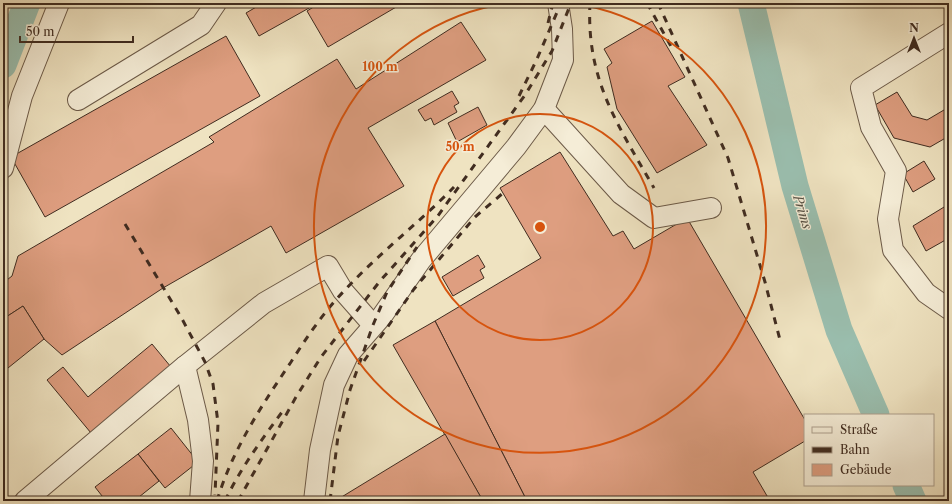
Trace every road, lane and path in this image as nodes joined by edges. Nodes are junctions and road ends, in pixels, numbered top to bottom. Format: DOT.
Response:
graph roads {
  1 [pos="59,3"];
  2 [pos="558,3"];
  3 [pos="214,4"];
  4 [pos="949,32"];
  5 [pos="78,100"];
  6 [pos="544,109"];
  7 [pos="3,168"];
  8 [pos="710,208"];
  9 [pos="949,309"];
  10 [pos="373,325"];
  11 [pos="185,366"];
  12 [pos="25,501"];
  13 [pos="200,501"];
  14 [pos="314,501"];
  1 -- 7 [label="lane"];
  2 -- 6 [label="lane"];
  3 -- 5 [label="lane"];
  4 -- 9 [label="lane"];
  6 -- 8 [label="lane"];
  6 -- 10 [label="lane"];
  10 -- 11 [label="lane"];
  10 -- 14 [label="lane"];
  11 -- 12 [label="lane"];
  11 -- 13 [label="lane"];
}
